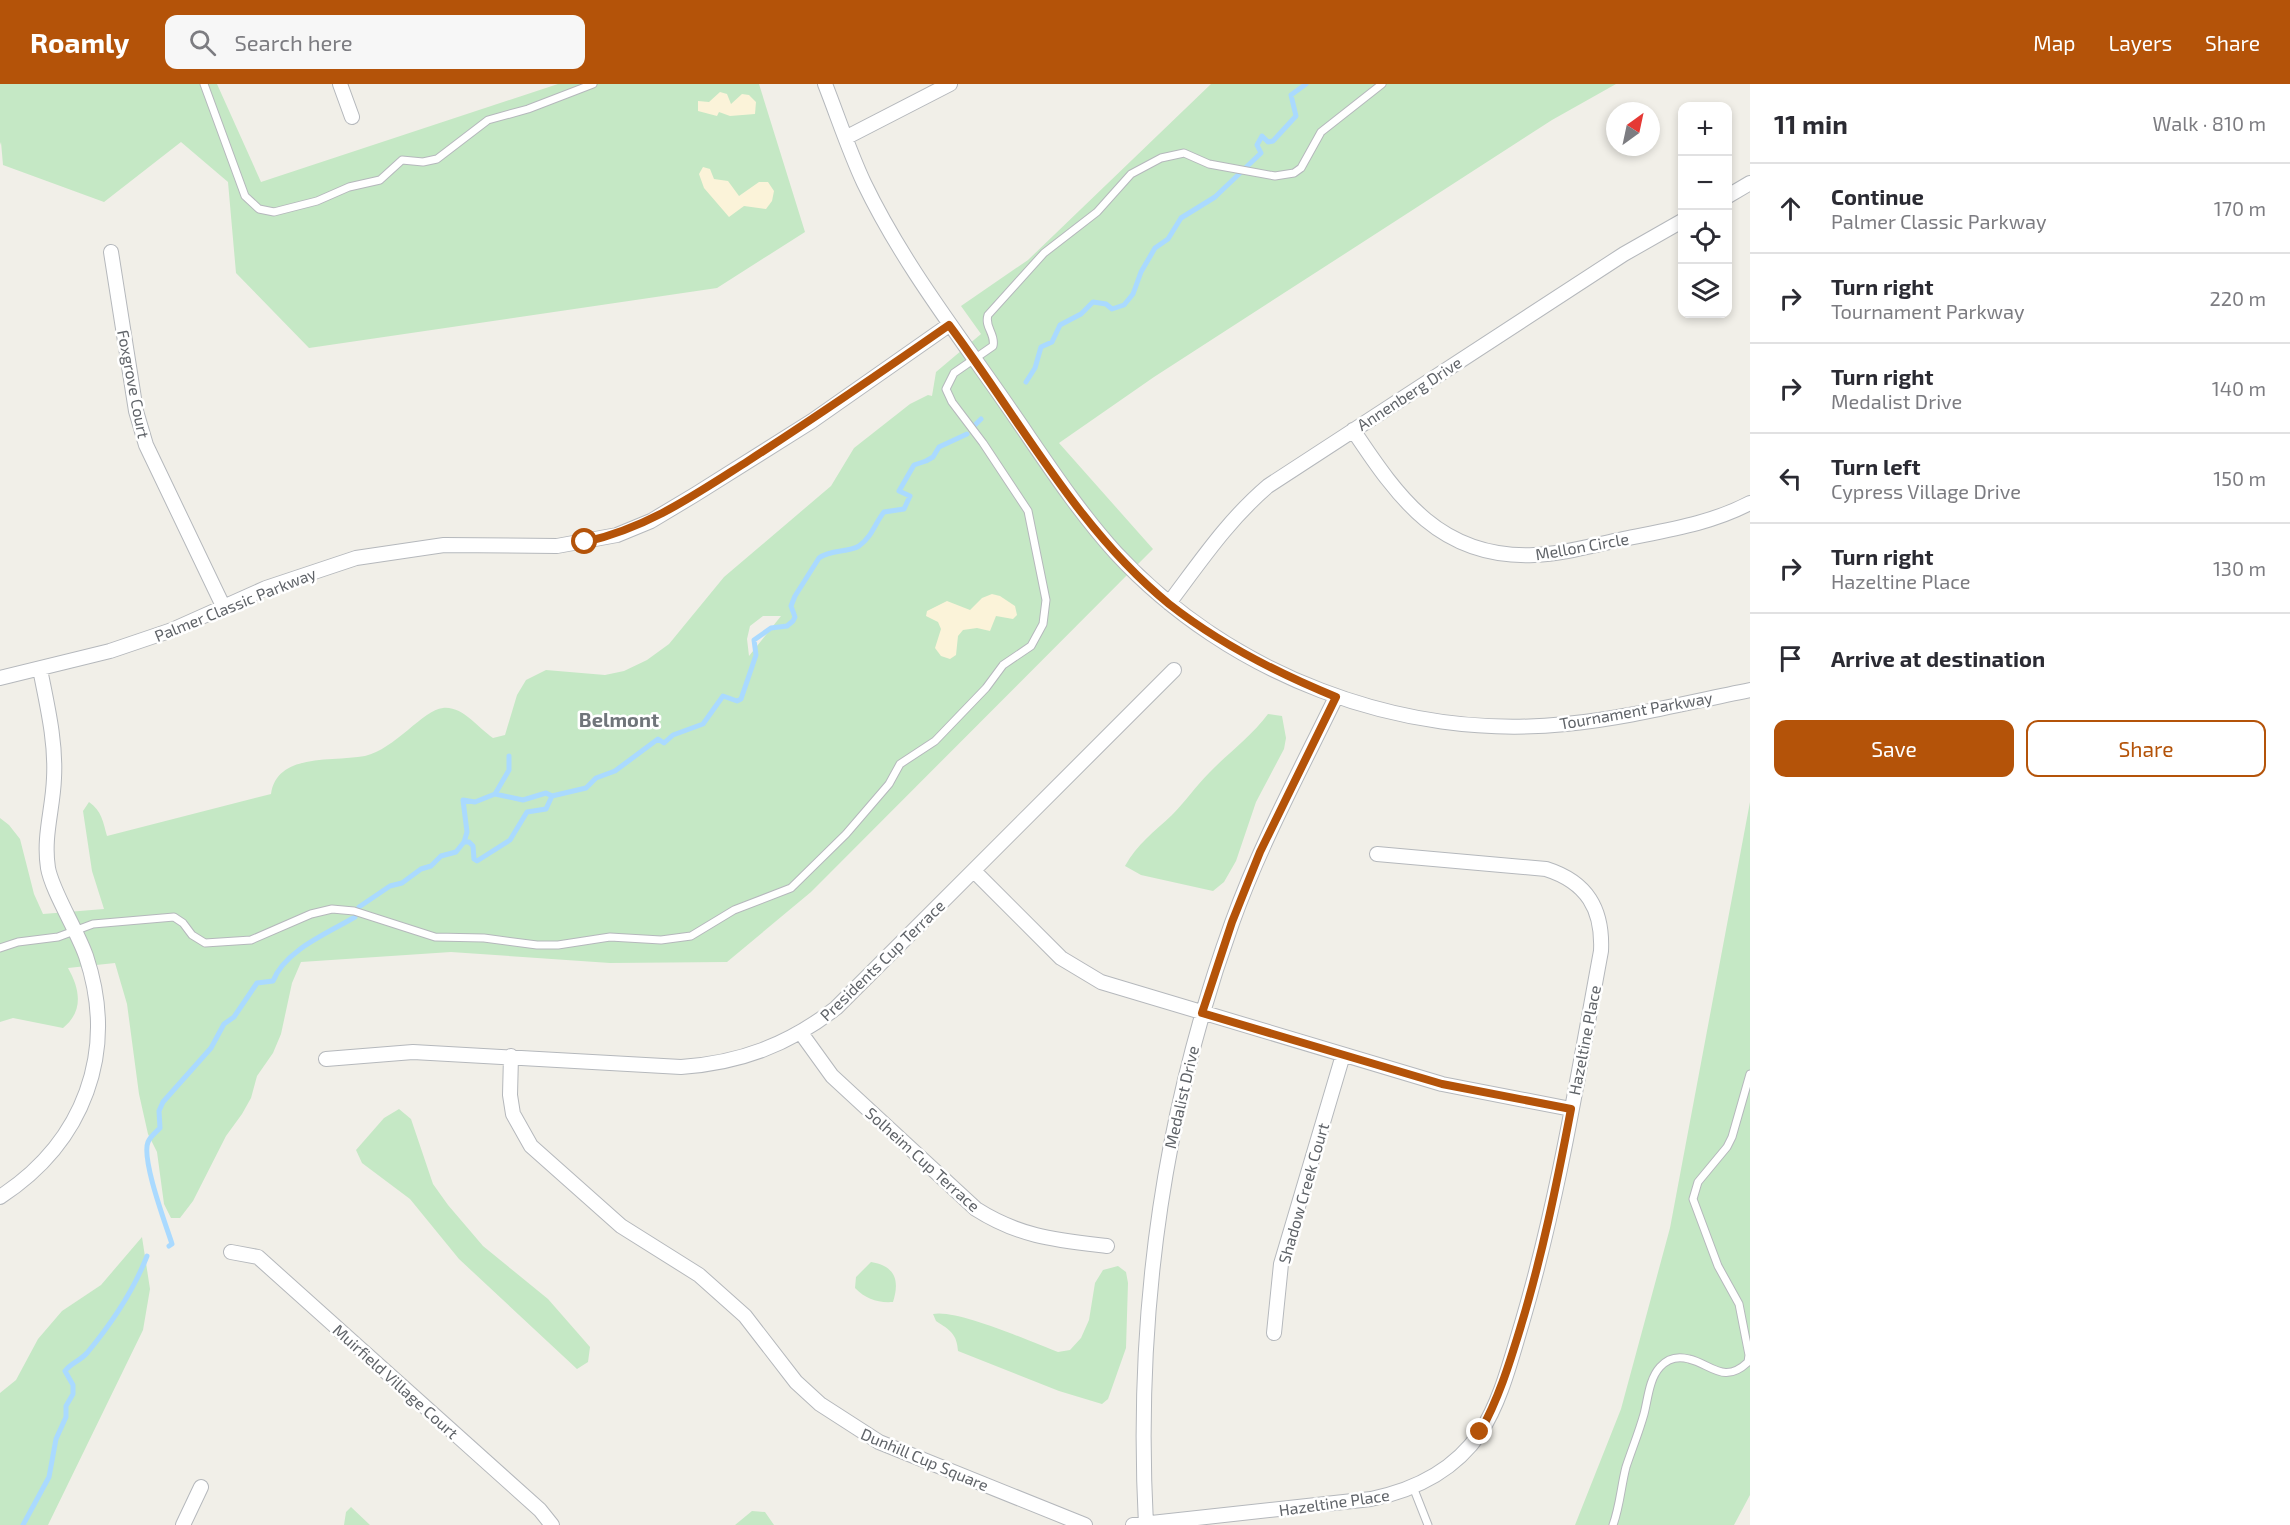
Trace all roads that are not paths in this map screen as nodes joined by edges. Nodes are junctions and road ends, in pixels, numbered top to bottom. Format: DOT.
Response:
graph roads {
  1 [pos="204,84"];
  2 [pos="340,84"];
  3 [pos="593,84"];
  4 [pos="825,84"];
  5 [pos="950,84"];
  6 [pos="1382,84"];
  7 [pos="352,117"];
  8 [pos="847,137"];
  9 [pos="1750,183"];
  10 [pos="1732,194"];
  11 [pos="1678,224"];
  12 [pos="111,252"];
  13 [pos="949,325"];
  14 [pos="975,359"];
  15 [pos="1353,430"];
  16 [pos="1750,503"];
  17 [pos="1169,603"];
  18 [pos="224,608"];
  19 [pos="40,669"];
  20 [pos="1174,670"];
  21 [pos="0,678"];
  22 [pos="1750,690"];
  23 [pos="1336,697"];
  24 [pos="1377,854"];
  25 [pos="974,871"];
  26 [pos="76,929"];
  27 [pos="0,948"];
  28 [pos="1202,1013"];
  29 [pos="801,1033"];
  30 [pos="1343,1055"];
  31 [pos="510,1056"];
  32 [pos="326,1059"];
  33 [pos="1750,1074"];
  34 [pos="1571,1109"];
  35 [pos="0,1197"];
  36 [pos="1107,1246"];
  37 [pos="231,1252"];
  38 [pos="1274,1333"];
  39 [pos="201,1487"];
  40 [pos="1413,1487"];
  41 [pos="1142,1524"];
  42 [pos="183,1525"];
  43 [pos="552,1525"];
  44 [pos="1085,1525"];
  45 [pos="1428,1525"];
  46 [pos="1613,1525"];
  1 -- 3 [label="lane"];
  2 -- 7 [label="street"];
  4 -- 8 [label="street, Tournament Parkway"];
  5 -- 8 [label="street"];
  6 -- 14 [label="lane"];
  8 -- 13 [label="street, Tournament Parkway"];
  9 -- 10 [label="street"];
  11 -- 15 [label="street, Annenberg Drive"];
  12 -- 18 [label="street, Foxgrove Court"];
  13 -- 14 [label="street, Tournament Parkway"];
  13 -- 18 [label="street, Palmer Classic Parkway"];
  14 -- 17 [label="street, Tournament Parkway"];
  14 -- 26 [label="lane"];
  15 -- 16 [label="street, Mellon Circle"];
  15 -- 17 [label="street, Annenberg Drive"];
  17 -- 23 [label="street, Tournament Parkway"];
  18 -- 19 [label="street, Palmer Classic Parkway"];
  19 -- 21 [label="street, Palmer Classic Parkway"];
  19 -- 26 [label="street"];
  20 -- 25 [label="street, Presidents Cup Terrace"];
  22 -- 23 [label="street, Tournament Parkway"];
  23 -- 28 [label="street, Medalist Drive"];
  24 -- 34 [label="street, Hazeltine Place"];
  25 -- 28 [label="street"];
  25 -- 29 [label="street, Presidents Cup Terrace"];
  26 -- 27 [label="lane"];
  26 -- 35 [label="street"];
  28 -- 30 [label="street"];
  28 -- 41 [label="street, Medalist Drive"];
  29 -- 31 [label="street, Presidents Cup Terrace"];
  29 -- 36 [label="street, Solheim Cup Terrace"];
  30 -- 34 [label="street"];
  30 -- 38 [label="street, Shadow Creek Court"];
  31 -- 32 [label="street, Presidents Cup Terrace"];
  31 -- 44 [label="street, Dunhill Cup Square"];
  33 -- 46 [label="lane"];
  34 -- 40 [label="street, Hazeltine Place"];
  37 -- 43 [label="street, Muirfield Village Court"];
  39 -- 42 [label="street"];
  40 -- 41 [label="street, Hazeltine Place"];
  40 -- 45 [label="lane"];
}
